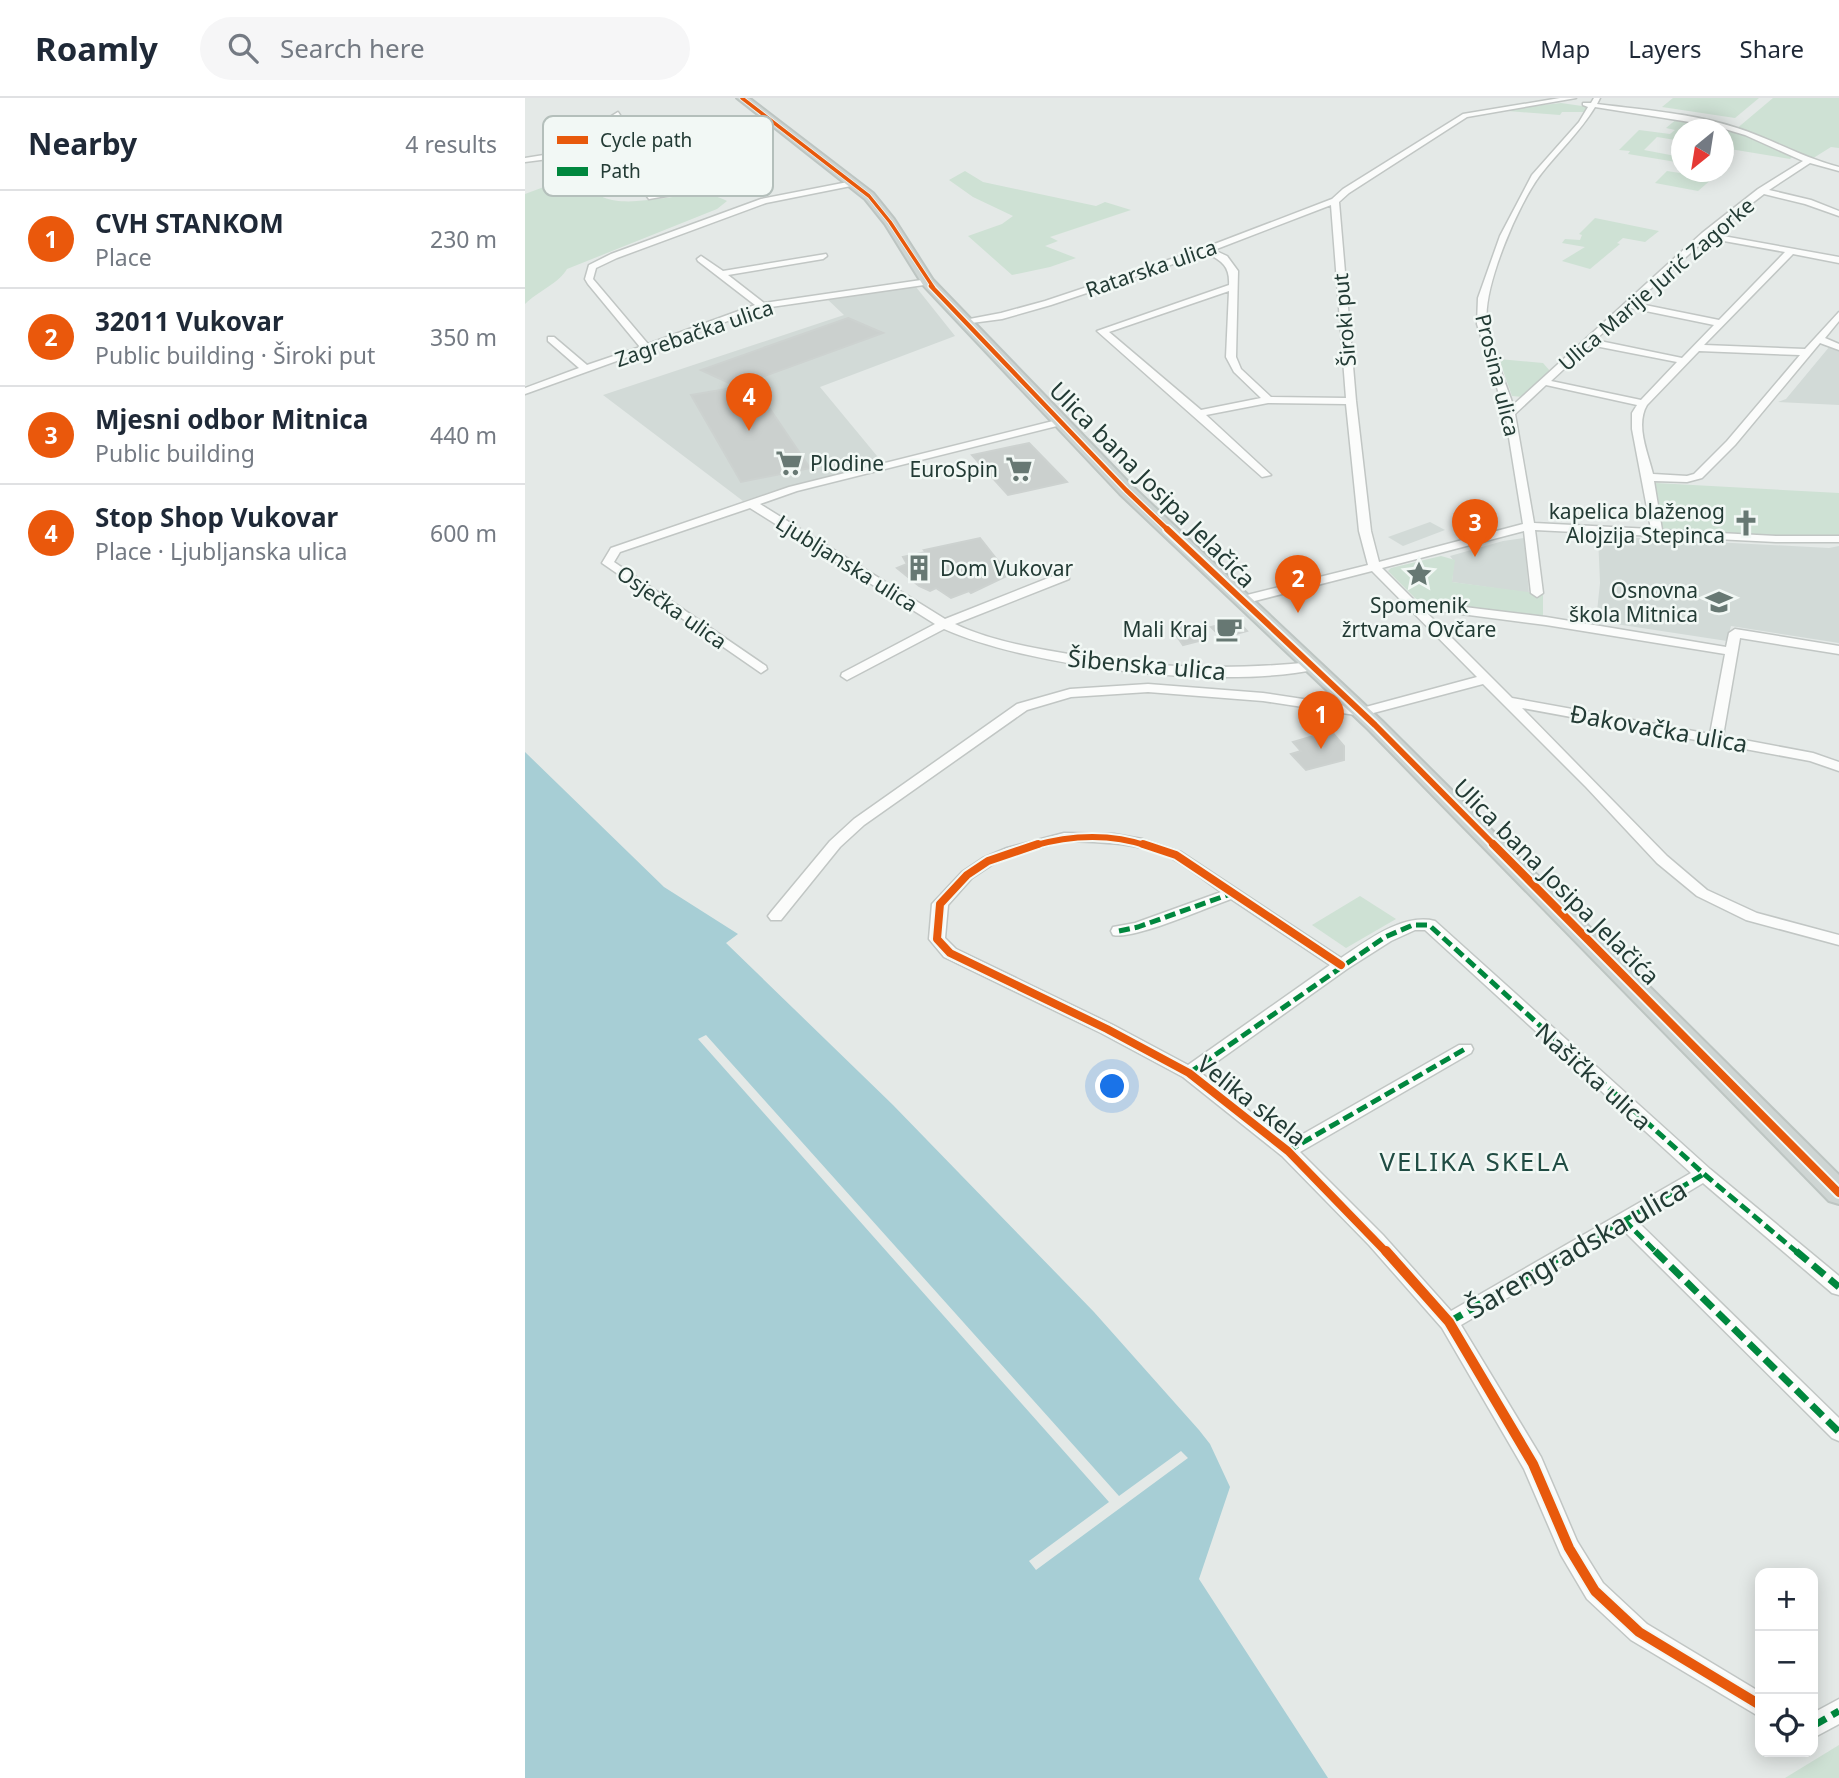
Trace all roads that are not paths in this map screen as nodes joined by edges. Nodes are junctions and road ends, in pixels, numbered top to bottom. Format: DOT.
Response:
graph roads {
  1 [pos="742,98"];
  2 [pos="1569,99"];
  3 [pos="1595,102"];
  4 [pos="618,114"];
  5 [pos="615,116"];
  6 [pos="764,116"];
  7 [pos="775,125"];
  8 [pos="543,158"];
  9 [pos="525,159"];
  10 [pos="1807,162"];
  11 [pos="1839,169"];
  12 [pos="853,183"];
  13 [pos="1761,191"];
  14 [pos="655,196"];
  15 [pos="649,197"];
  16 [pos="1335,201"];
  17 [pos="1839,214"];
  18 [pos="1705,235"];
  19 [pos="1207,250"];
  20 [pos="1791,251"];
  21 [pos="823,256"];
  22 [pos="701,260"];
  23 [pos="1839,260"];
  24 [pos="721,274"];
  25 [pos="928,282"];
  26 [pos="1235,286"];
  27 [pos="1199,298"];
  28 [pos="1234,302"];
  29 [pos="1630,305"];
  30 [pos="762,306"];
  31 [pos="1839,315"];
  32 [pos="964,321"];
  33 [pos="1720,323"];
  34 [pos="551,339"];
  35 [pos="1819,339"];
  36 [pos="1589,342"];
  37 [pos="1839,347"];
  38 [pos="646,348"];
  39 [pos="1697,348"];
  40 [pos="1808,352"];
  41 [pos="1685,361"];
  42 [pos="587,370"];
  43 [pos="1544,382"];
  44 [pos="525,391"];
  45 [pos="1268,400"];
  46 [pos="1351,401"];
  47 [pos="1643,402"];
  48 [pos="1510,413"];
  49 [pos="1198,414"];
  50 [pos="1061,422"];
  51 [pos="1266,475"];
  52 [pos="1648,477"];
  53 [pos="750,503"];
  54 [pos="1529,526"];
  55 [pos="1657,533"];
  56 [pos="1839,539"];
  57 [pos="1374,568"];
  58 [pos="1065,576"];
  59 [pos="1537,593"];
  60 [pos="1243,600"];
  61 [pos="1412,604"];
  62 [pos="944,624"];
  63 [pos="1839,650"];
  64 [pos="1730,651"];
  65 [pos="1313,666"];
  66 [pos="761,669"];
  67 [pos="847,676"];
  68 [pos="1486,679"];
  69 [pos="1508,701"];
  70 [pos="1362,712"];
  71 [pos="1716,737"];
  72 [pos="1839,767"];
  73 [pos="1233,893"];
  74 [pos="776,916"];
  75 [pos="1119,931"];
  76 [pos="1839,940"];
  77 [pos="1341,965"];
  78 [pos="1465,1049"];
  79 [pos="1189,1073"];
  80 [pos="1287,1151"];
  81 [pos="1704,1174"];
  82 [pos="1839,1193"];
  83 [pos="1624,1220"];
  84 [pos="1839,1287"];
  85 [pos="1448,1322"];
  86 [pos="1839,1432"];
  87 [pos="1755,1702"];
  88 [pos="1839,1711"];
  89 [pos="1818,1723"];
  1 -- 6 [label="main road, Ulica bana Josipa Jelačića"];
  2 -- 3 [label="street"];
  2 -- 16 [label="street"];
  3 -- 10 [label="street"];
  3 -- 48 [label="street, Prosina ulica"];
  4 -- 5 [label="street"];
  7 -- 12 [label="main road, Ulica bana Josipa Jelačića"];
  8 -- 9 [label="street"];
  10 -- 11 [label="street"];
  10 -- 13 [label="street, Ulica Marije Jurić Zagorke"];
  12 -- 25 [label="main road, Ulica bana Josipa Jelačića"];
  12 -- 38 [label="street"];
  13 -- 17 [label="street"];
  13 -- 18 [label="street, Ulica Marije Jurić Zagorke"];
  14 -- 15 [label="street"];
  16 -- 19 [label="street, Ratarska ulica"];
  16 -- 46 [label="street, Široki put"];
  18 -- 20 [label="street"];
  18 -- 29 [label="street, Ulica Marije Jurić Zagorke"];
  19 -- 26 [label="street"];
  19 -- 32 [label="street, Ratarska ulica"];
  20 -- 23 [label="street"];
  20 -- 33 [label="street"];
  21 -- 24 [label="street"];
  22 -- 24 [label="street"];
  24 -- 30 [label="street"];
  25 -- 30 [label="street, Zagrebačka ulica"];
  25 -- 32 [label="main road, Ulica bana Josipa Jelačića"];
  26 -- 27 [label="street"];
  26 -- 28 [label="street"];
  27 -- 28 [label="street"];
  27 -- 49 [label="street"];
  28 -- 45 [label="street"];
  29 -- 33 [label="street"];
  29 -- 36 [label="street, Ulica Marije Jurić Zagorke"];
  30 -- 38 [label="street, Zagrebačka ulica"];
  31 -- 35 [label="street"];
  32 -- 50 [label="main road, Ulica bana Josipa Jelačića"];
  33 -- 39 [label="street"];
  34 -- 42 [label="street, Zagrebačka ulica"];
  35 -- 37 [label="street"];
  35 -- 40 [label="street"];
  36 -- 41 [label="street"];
  36 -- 43 [label="street, Ulica Marije Jurić Zagorke"];
  38 -- 42 [label="street, Zagrebačka ulica"];
  39 -- 40 [label="street"];
  39 -- 41 [label="street"];
  40 -- 52 [label="street"];
  41 -- 47 [label="street"];
  42 -- 44 [label="street, Zagrebačka ulica"];
  43 -- 47 [label="street"];
  43 -- 48 [label="street, Ulica Marije Jurić Zagorke"];
  45 -- 46 [label="street"];
  45 -- 49 [label="street"];
  46 -- 57 [label="street, Široki put"];
  47 -- 52 [label="street"];
  48 -- 54 [label="street, Prosina ulica"];
  49 -- 51 [label="street"];
  50 -- 53 [label="street"];
  50 -- 60 [label="main road, Ulica bana Josipa Jelačića"];
  52 -- 55 [label="street"];
  53 -- 62 [label="street, Ljubljanska ulica"];
  53 -- 66 [label="street, Osječka ulica"];
  54 -- 55 [label="street"];
  54 -- 57 [label="street"];
  54 -- 59 [label="street, Prosina ulica"];
  55 -- 56 [label="street"];
  57 -- 60 [label="street"];
  57 -- 61 [label="street"];
  58 -- 62 [label="street"];
  60 -- 65 [label="main road, Ulica bana Josipa Jelačića"];
  61 -- 64 [label="street"];
  61 -- 68 [label="street"];
  62 -- 65 [label="street, Šibenska ulica"];
  62 -- 67 [label="street"];
  63 -- 64 [label="street"];
  64 -- 71 [label="street"];
  65 -- 70 [label="main road, Ulica bana Josipa Jelačića"];
  68 -- 69 [label="street"];
  68 -- 70 [label="street"];
  69 -- 71 [label="street, Đakovačka ulica"];
  69 -- 76 [label="street"];
  70 -- 74 [label="street"];
  70 -- 82 [label="main road, Ulica bana Josipa Jelačića"];
  71 -- 72 [label="street, Đakovačka ulica"];
  73 -- 75 [label="street"];
  73 -- 77 [label="street, Velika skela"];
  73 -- 79 [label="street, Velika skela"];
  77 -- 79 [label="street"];
  77 -- 81 [label="street, Našička ulica"];
  78 -- 80 [label="street, Velika skela"];
  79 -- 80 [label="street, Velika skela"];
  80 -- 85 [label="street, Velika skela"];
  81 -- 83 [label="street, Šarengradska ulica"];
  81 -- 84 [label="street, Našička ulica"];
  83 -- 85 [label="street, Šarengradska ulica"];
  83 -- 86 [label="street"];
  85 -- 87 [label="street, Velika skela"];
  88 -- 89 [label="street"];
}
